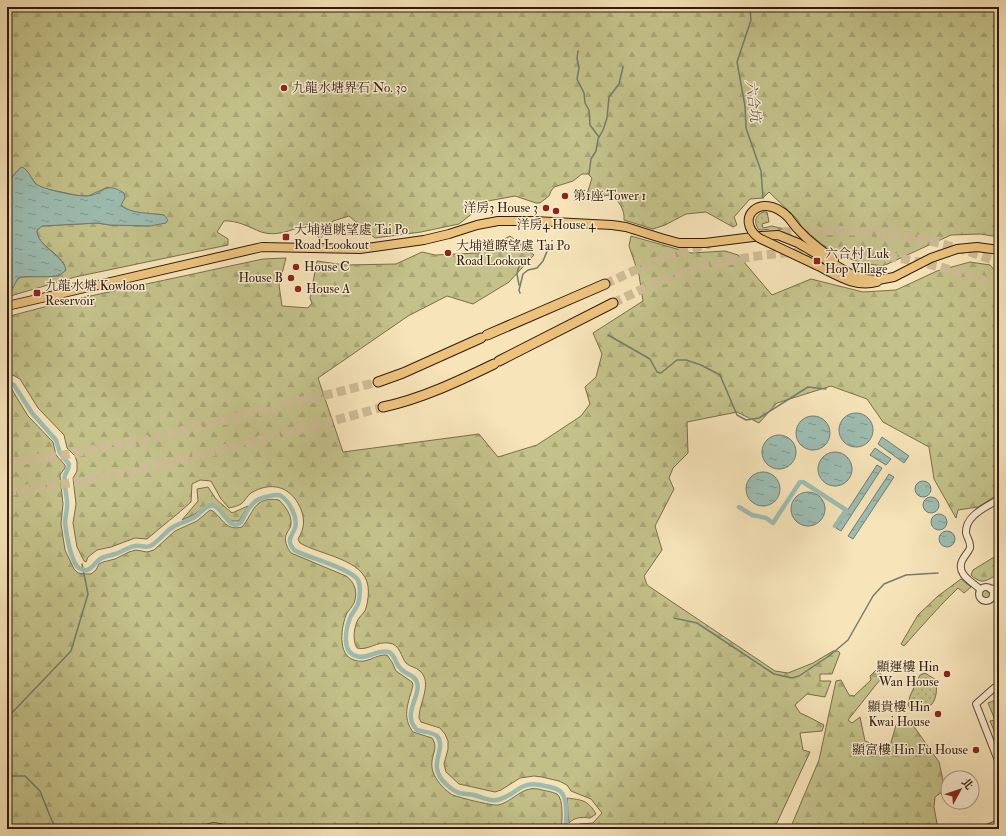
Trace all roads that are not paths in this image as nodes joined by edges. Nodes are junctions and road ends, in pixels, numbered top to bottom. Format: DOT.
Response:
graph roads {
  1 [pos="999,250"];
  2 [pos="849,273"];
  3 [pos="885,280"];
  4 [pos="605,284"];
  5 [pos="614,303"];
  6 [pos="7,306"];
  7 [pos="378,382"];
  8 [pos="383,407"];
  9 [pos="999,499"];
  10 [pos="999,588"];
  11 [pos="980,589"];
  12 [pos="990,589"];
  13 [pos="999,597"];
  14 [pos="990,600"];
  15 [pos="994,688"];
  16 [pos="999,763"];
  17 [pos="999,823"];
  18 [pos="202,829"];
  19 [pos="228,829"];
  20 [pos="985,829"];
  1 -- 3 [label="main road"];
  2 -- 3 [label="main road"];
  2 -- 3 [label="main road, bridge"];
  2 -- 6 [label="main road"];
  4 -- 7 [label="highway"];
  5 -- 8 [label="highway"];
  9 -- 11 [label="street"];
  10 -- 12 [label="street"];
  11 -- 12 [label="street"];
  11 -- 14 [label="street"];
  12 -- 14 [label="street"];
  13 -- 14 [label="street"];
  15 -- 16 [label="street"];
  17 -- 20 [label="street"];
  18 -- 19 [label="street"];
}
